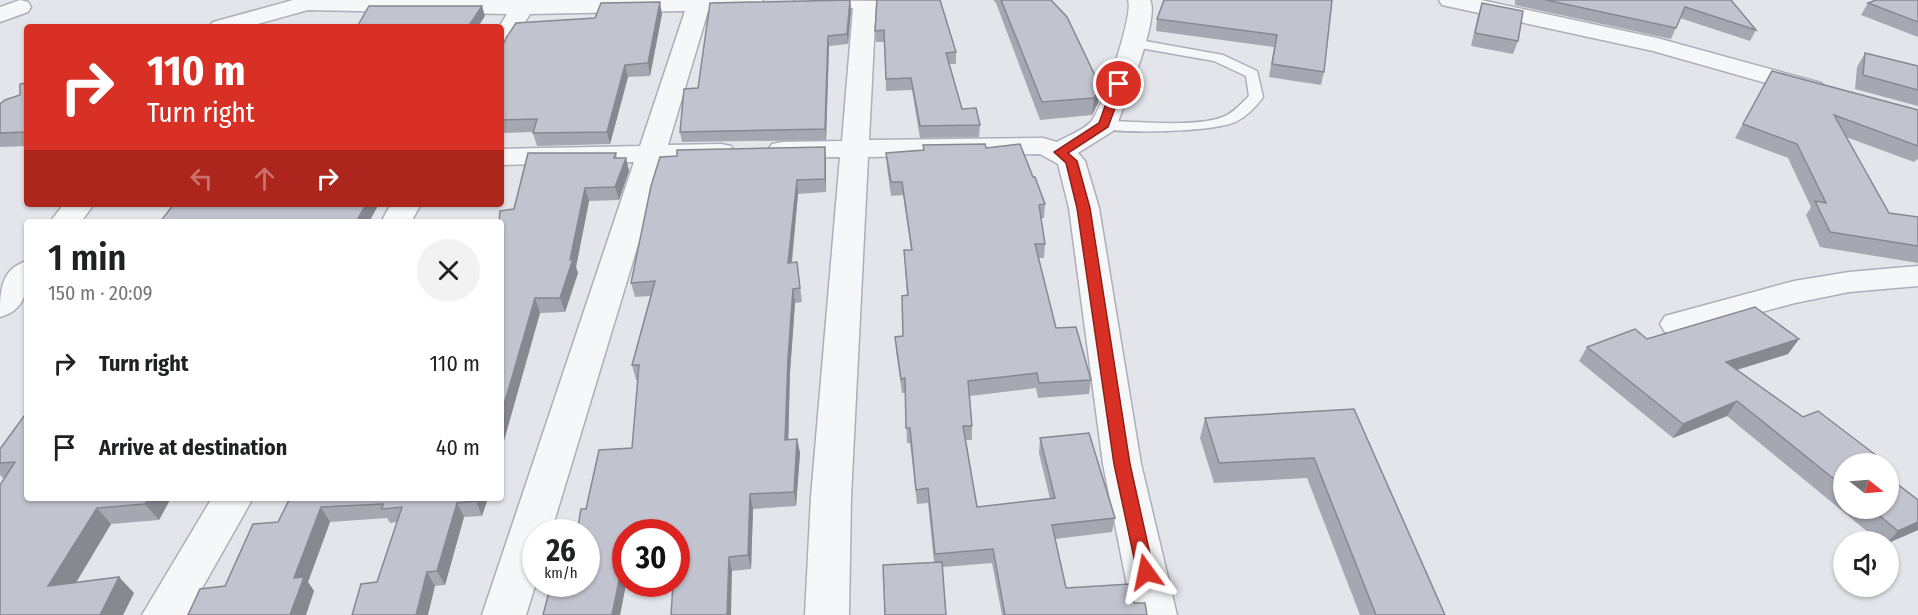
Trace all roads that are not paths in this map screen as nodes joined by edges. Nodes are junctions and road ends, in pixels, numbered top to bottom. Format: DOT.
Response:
graph roads {
  1 [pos="1139,0"];
  2 [pos="1450,0"];
  3 [pos="312,2"];
  4 [pos="1480,3"];
  5 [pos="699,4"];
  6 [pos="522,7"];
  7 [pos="232,24"];
  8 [pos="266,24"];
  9 [pos="504,39"];
  10 [pos="1134,43"];
  11 [pos="1839,95"];
  12 [pos="1104,125"];
  13 [pos="855,148"];
  14 [pos="1060,152"];
  15 [pos="651,154"];
  16 [pos="504,157"];
  17 [pos="77,207"];
  18 [pos="67,219"];
  19 [pos="24,275"];
  20 [pos="1918,276"];
  21 [pos="0,306"];
  22 [pos="1677,324"];
  23 [pos="231,501"];
  24 [pos="164,615"];
  25 [pos="504,615"];
  26 [pos="827,615"];
  27 [pos="1155,615"];
  1 -- 10 [label="street"];
  2 -- 4 [label="street"];
  3 -- 6 [label="street"];
  3 -- 7 [label="street"];
  3 -- 8 [label="street"];
  4 -- 11 [label="street"];
  5 -- 6 [label="street"];
  5 -- 13 [label="street"];
  5 -- 15 [label="street"];
  6 -- 9 [label="street"];
  10 -- 12 [label="street"];
  10 -- 12 [label="lane"];
  12 -- 14 [label="street"];
  13 -- 14 [label="street"];
  13 -- 15 [label="street"];
  13 -- 26 [label="street"];
  14 -- 27 [label="street"];
  15 -- 16 [label="street"];
  15 -- 25 [label="street"];
  17 -- 18 [label="street"];
  19 -- 21 [label="street"];
  20 -- 22 [label="street"];
  23 -- 24 [label="street"];
}
